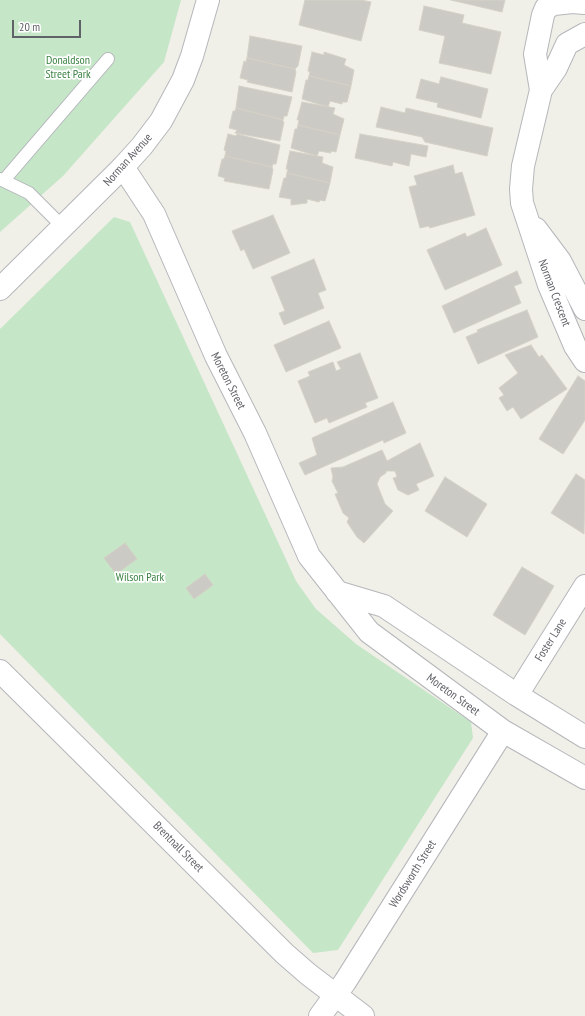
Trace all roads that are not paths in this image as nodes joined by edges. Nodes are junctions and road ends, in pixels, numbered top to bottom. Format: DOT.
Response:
graph roads {
  1 [pos="208,0"];
  2 [pos="556,2"];
  3 [pos="585,3"];
  4 [pos="585,34"];
  5 [pos="108,59"];
  6 [pos="541,90"];
  7 [pos="123,167"];
  8 [pos="2,179"];
  9 [pos="530,222"];
  10 [pos="62,226"];
  11 [pos="0,289"];
  12 [pos="585,309"];
  13 [pos="585,360"];
  14 [pos="585,586"];
  15 [pos="337,592"];
  16 [pos="0,671"];
  17 [pos="517,694"];
  18 [pos="503,731"];
  19 [pos="585,737"];
  20 [pos="585,778"];
  21 [pos="335,996"];
  22 [pos="320,1016"];
  23 [pos="363,1016"];
  1 -- 7 [label="street, Norman Avenue"];
  2 -- 3 [label="street, Norman Crescent"];
  2 -- 6 [label="street, Norman Crescent"];
  4 -- 6 [label="street, Norman Crescent"];
  5 -- 8 [label="lane"];
  6 -- 9 [label="street, Norman Crescent"];
  7 -- 10 [label="street, Norman Avenue"];
  7 -- 15 [label="street, Moreton Street"];
  8 -- 10 [label="lane"];
  9 -- 12 [label="street, Norman Crescent"];
  9 -- 13 [label="street, Norman Crescent"];
  10 -- 11 [label="street, Norman Avenue"];
  14 -- 17 [label="street, Foster Lane"];
  15 -- 17 [label="street"];
  15 -- 18 [label="street, Moreton Street"];
  16 -- 21 [label="street, Brentnall Street"];
  17 -- 19 [label="street"];
  18 -- 20 [label="street, Moreton Street"];
  18 -- 21 [label="street, Wordsworth Street"];
  21 -- 22 [label="street, Wordsworth Street"];
  21 -- 23 [label="street, Brentnall Street"];
}
